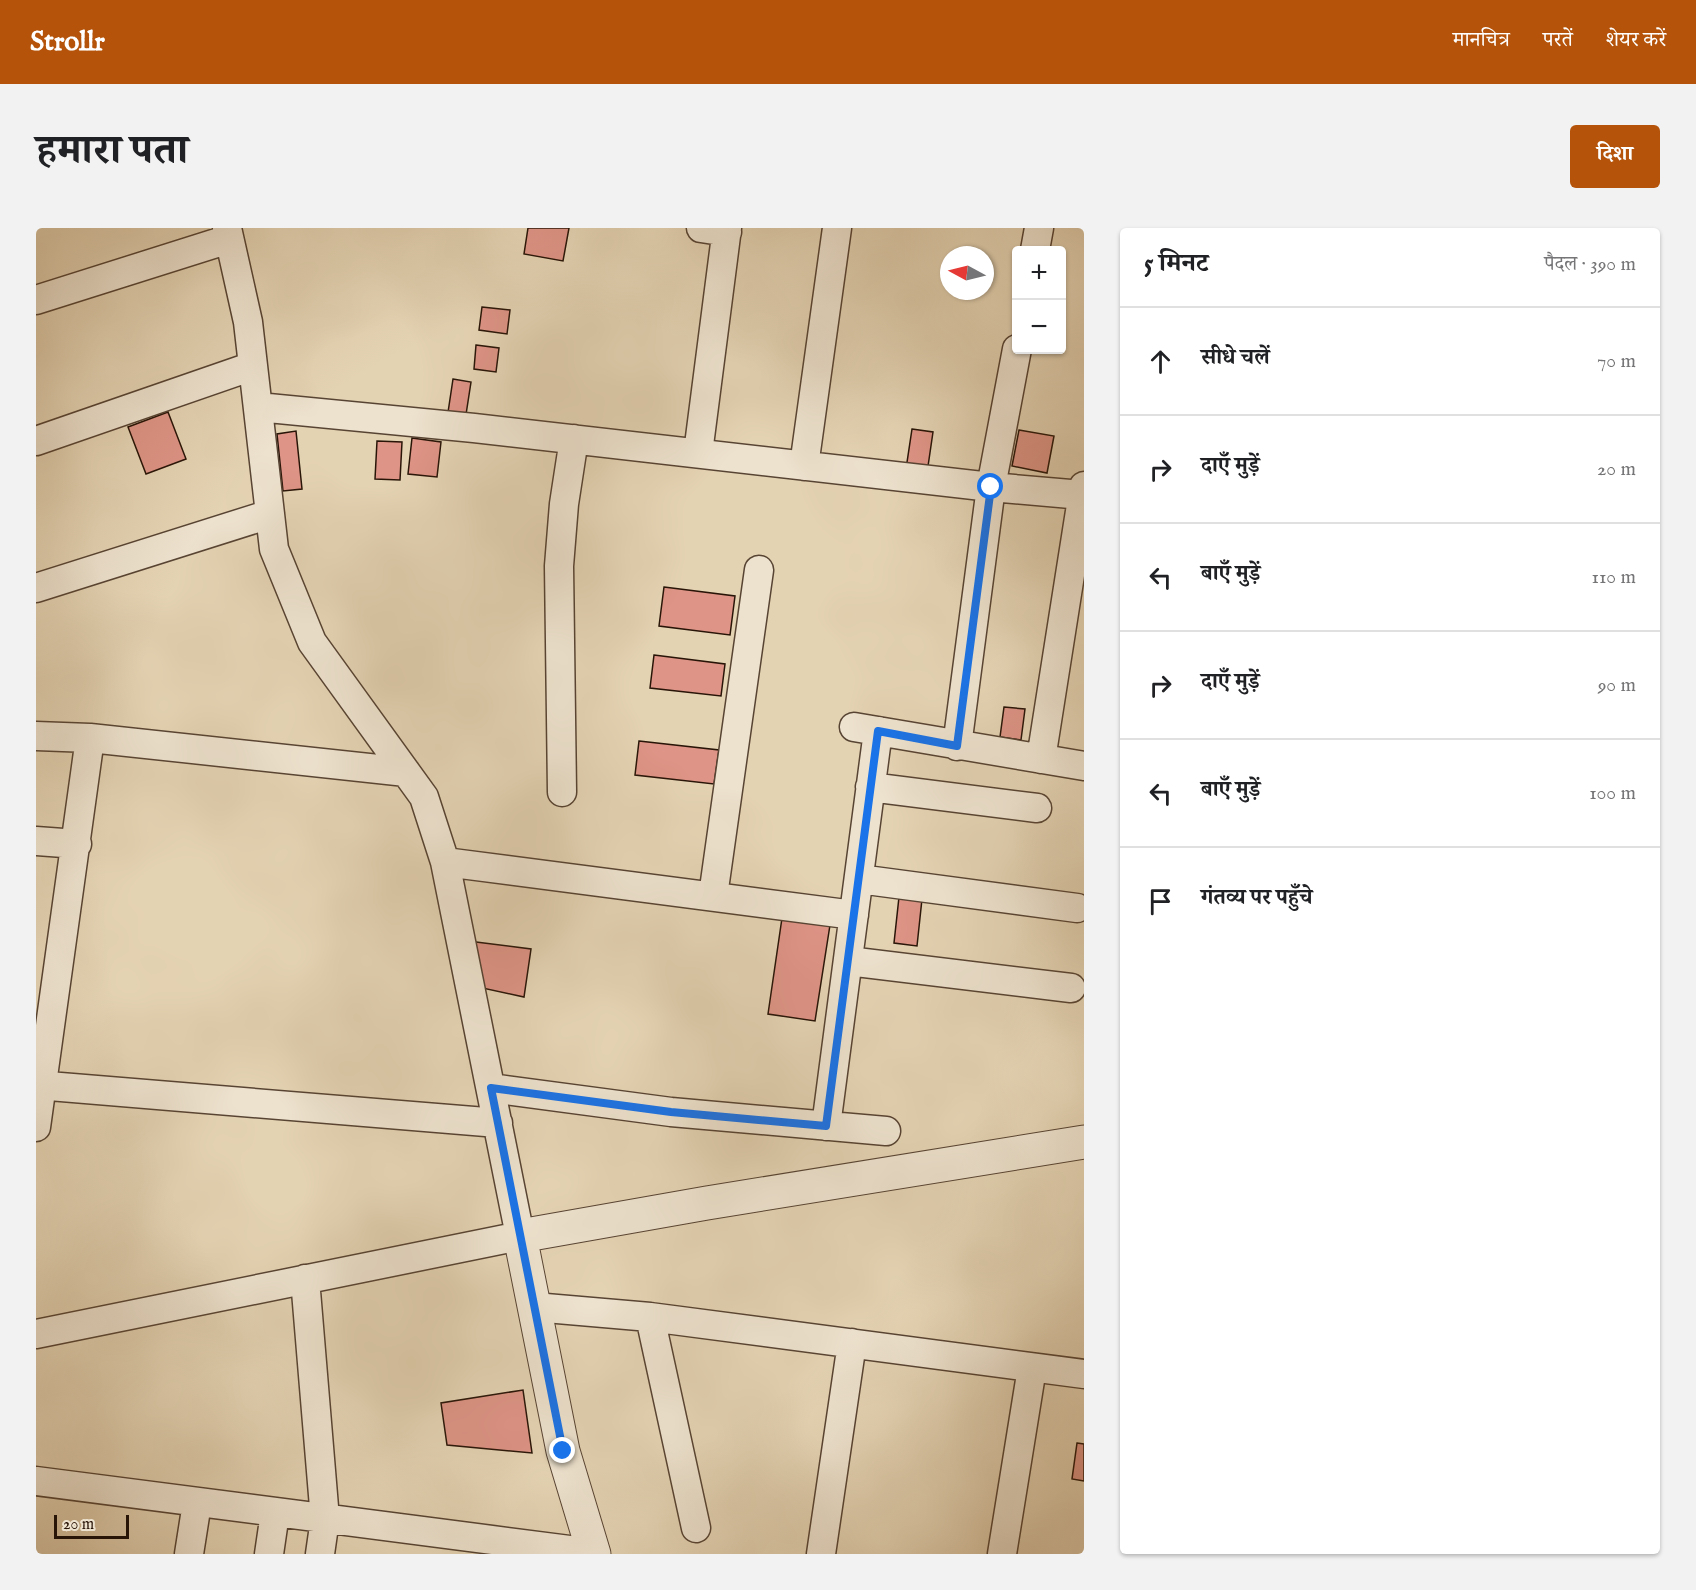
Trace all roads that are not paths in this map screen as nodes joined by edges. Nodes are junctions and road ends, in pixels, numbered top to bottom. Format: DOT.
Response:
graph roads {
  1 [pos="837,228"];
  2 [pos="1039,228"];
  3 [pos="718,229"];
  4 [pos="228,233"];
  5 [pos="1036,246"];
  6 [pos="36,300"];
  7 [pos="1016,354"];
  8 [pos="253,366"];
  9 [pos="258,407"];
  10 [pos="574,439"];
  11 [pos="36,441"];
  12 [pos="698,453"];
  13 [pos="804,466"];
  14 [pos="991,487"];
  15 [pos="1083,491"];
  16 [pos="270,514"];
  17 [pos="759,570"];
  18 [pos="36,588"];
  19 [pos="36,736"];
  20 [pos="90,738"];
  21 [pos="957,746"];
  22 [pos="1041,759"];
  23 [pos="1084,766"];
  24 [pos="406,772"];
  25 [pos="870,788"];
  26 [pos="562,792"];
  27 [pos="1037,808"];
  28 [pos="36,841"];
  29 [pos="77,844"];
  30 [pos="445,862"];
  31 [pos="859,879"];
  32 [pos="713,896"];
  33 [pos="1077,908"];
  34 [pos="854,915"];
  35 [pos="848,961"];
  36 [pos="1071,988"];
  37 [pos="40,1085"];
  38 [pos="491,1088"];
  39 [pos="498,1123"];
  40 [pos="826,1126"];
  41 [pos="36,1127"];
  42 [pos="886,1131"];
  43 [pos="1084,1142"];
  44 [pos="520,1236"];
  45 [pos="305,1280"];
  46 [pos="534,1307"];
  47 [pos="650,1317"];
  48 [pos="36,1334"];
  49 [pos="852,1343"];
  50 [pos="1032,1368"];
  51 [pos="1084,1371"];
  52 [pos="36,1481"];
  53 [pos="197,1503"];
  54 [pos="275,1513"];
  55 [pos="325,1519"];
  56 [pos="696,1528"];
  57 [pos="424,1543"];
  58 [pos="593,1553"];
  59 [pos="189,1554"];
  60 [pos="269,1554"];
  61 [pos="320,1554"];
  62 [pos="821,1554"];
  63 [pos="1002,1554"];
  1 -- 13 [label="street"];
  2 -- 5 [label="street"];
  3 -- 12 [label="street"];
  4 -- 6 [label="street"];
  4 -- 8 [label="street"];
  7 -- 14 [label="street"];
  8 -- 9 [label="street"];
  8 -- 11 [label="street"];
  9 -- 10 [label="street"];
  9 -- 16 [label="street"];
  10 -- 12 [label="street"];
  10 -- 26 [label="street"];
  12 -- 13 [label="street"];
  13 -- 14 [label="street"];
  14 -- 15 [label="street"];
  14 -- 21 [label="street"];
  15 -- 22 [label="street"];
  16 -- 18 [label="street"];
  16 -- 24 [label="street"];
  17 -- 32 [label="street"];
  19 -- 20 [label="street"];
  20 -- 24 [label="street"];
  20 -- 29 [label="street"];
  21 -- 22 [label="street"];
  21 -- 25 [label="street"];
  22 -- 23 [label="street"];
  24 -- 30 [label="street"];
  25 -- 27 [label="street"];
  25 -- 31 [label="street"];
  28 -- 29 [label="street"];
  29 -- 37 [label="street"];
  30 -- 32 [label="street"];
  30 -- 38 [label="street"];
  31 -- 33 [label="street"];
  31 -- 34 [label="street"];
  32 -- 34 [label="street"];
  34 -- 35 [label="street"];
  35 -- 36 [label="street"];
  35 -- 40 [label="street"];
  37 -- 39 [label="street"];
  37 -- 41 [label="street"];
  38 -- 39 [label="street"];
  38 -- 40 [label="street"];
  39 -- 44 [label="street"];
  40 -- 42 [label="street"];
  43 -- 44 [label="street"];
  44 -- 45 [label="street"];
  44 -- 46 [label="street"];
  45 -- 48 [label="street"];
  45 -- 55 [label="street"];
  46 -- 47 [label="street"];
  46 -- 58 [label="street"];
  47 -- 49 [label="street"];
  47 -- 56 [label="street"];
  49 -- 50 [label="street"];
  49 -- 62 [label="street"];
  50 -- 51 [label="street"];
  50 -- 63 [label="street"];
  52 -- 53 [label="street"];
  53 -- 54 [label="street"];
  53 -- 59 [label="street"];
  54 -- 55 [label="street"];
  54 -- 60 [label="street"];
  55 -- 57 [label="street"];
  55 -- 61 [label="street"];
  57 -- 58 [label="street"];
}
